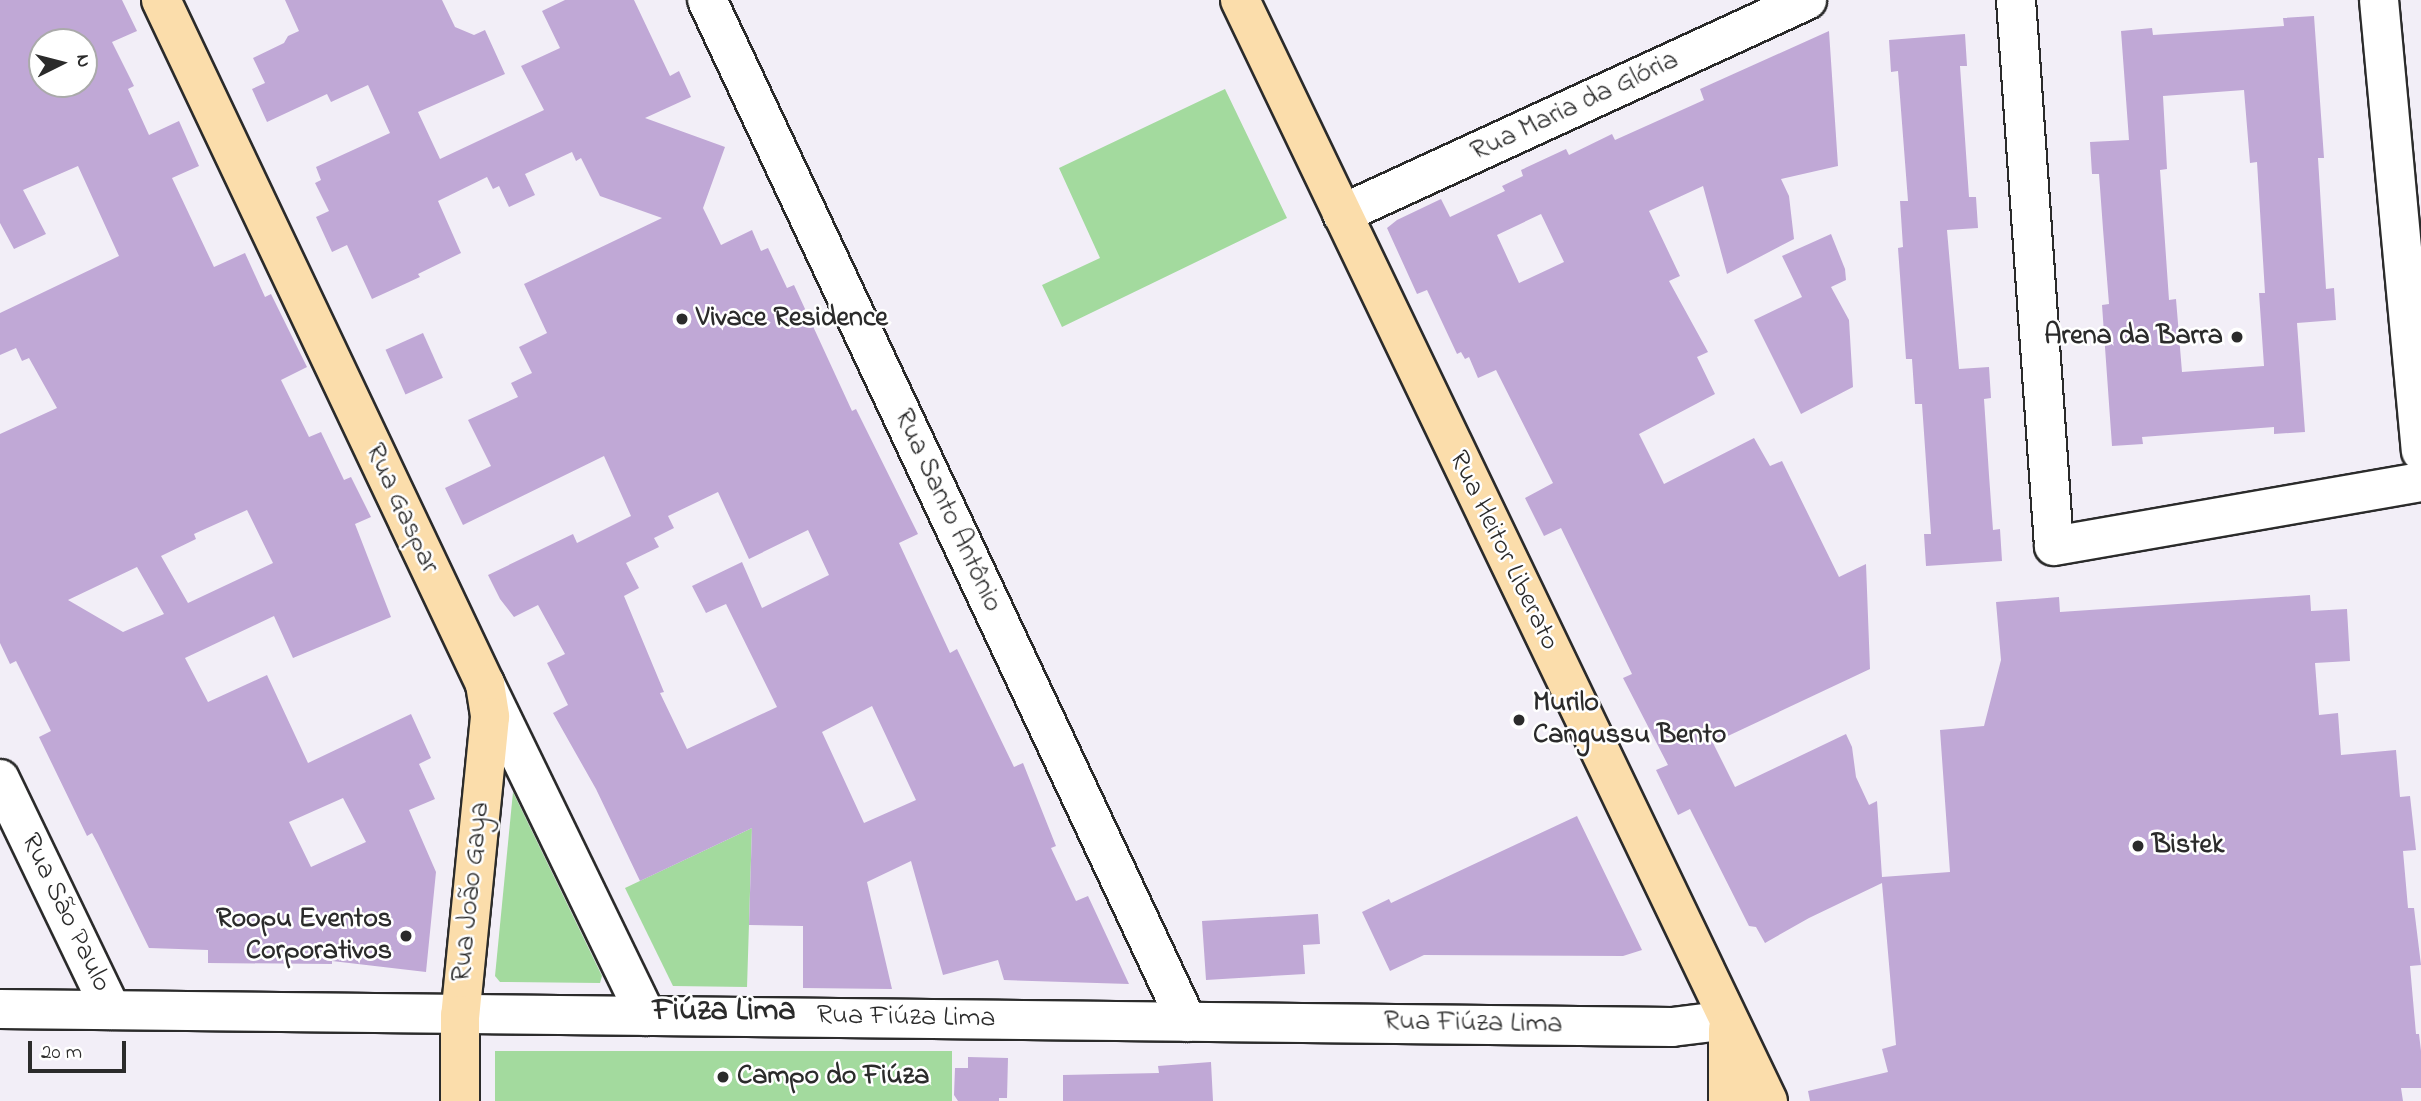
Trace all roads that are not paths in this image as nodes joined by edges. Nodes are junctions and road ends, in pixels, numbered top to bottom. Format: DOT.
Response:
graph roads {
  1 [pos="161,0"];
  2 [pos="707,0"];
  3 [pos="1240,0"];
  4 [pos="1807,0"];
  5 [pos="2016,0"];
  6 [pos="2379,0"];
  7 [pos="1342,214"];
  8 [pos="2421,451"];
  9 [pos="2421,482"];
  10 [pos="485,684"];
  11 [pos="0,779"];
  12 [pos="0,1009"];
  13 [pos="111,1010"];
  14 [pos="460,1015"];
  15 [pos="646,1016"];
  16 [pos="1728,1020"];
  17 [pos="1187,1022"];
  18 [pos="460,1101"];
  19 [pos="1728,1101"];
  20 [pos="1768,1101"];
  1 -- 10 [label="main road, Rua Gaspar"];
  2 -- 17 [label="street, Rua Santo Antônio"];
  3 -- 7 [label="main road, Rua Heitor Liberato"];
  4 -- 7 [label="street, Rua Maria da Glória"];
  5 -- 9 [label="street"];
  6 -- 8 [label="street"];
  7 -- 16 [label="main road, Rua Heitor Liberato"];
  10 -- 14 [label="main road, Rua João Gaya"];
  10 -- 15 [label="street, Rua Gaspar"];
  11 -- 13 [label="street, Rua São Paulo"];
  12 -- 13 [label="street, Rua Fiúza Lima"];
  13 -- 14 [label="street, Rua Fiúza Lima"];
  14 -- 15 [label="street, Rua Fiúza Lima"];
  14 -- 18 [label="main road, Rua João Gaya"];
  15 -- 17 [label="street, Rua Fiúza Lima"];
  16 -- 17 [label="street, Rua Fiúza Lima"];
  16 -- 19 [label="main road"];
  16 -- 20 [label="main road, Rua Heitor Liberato"];
}
